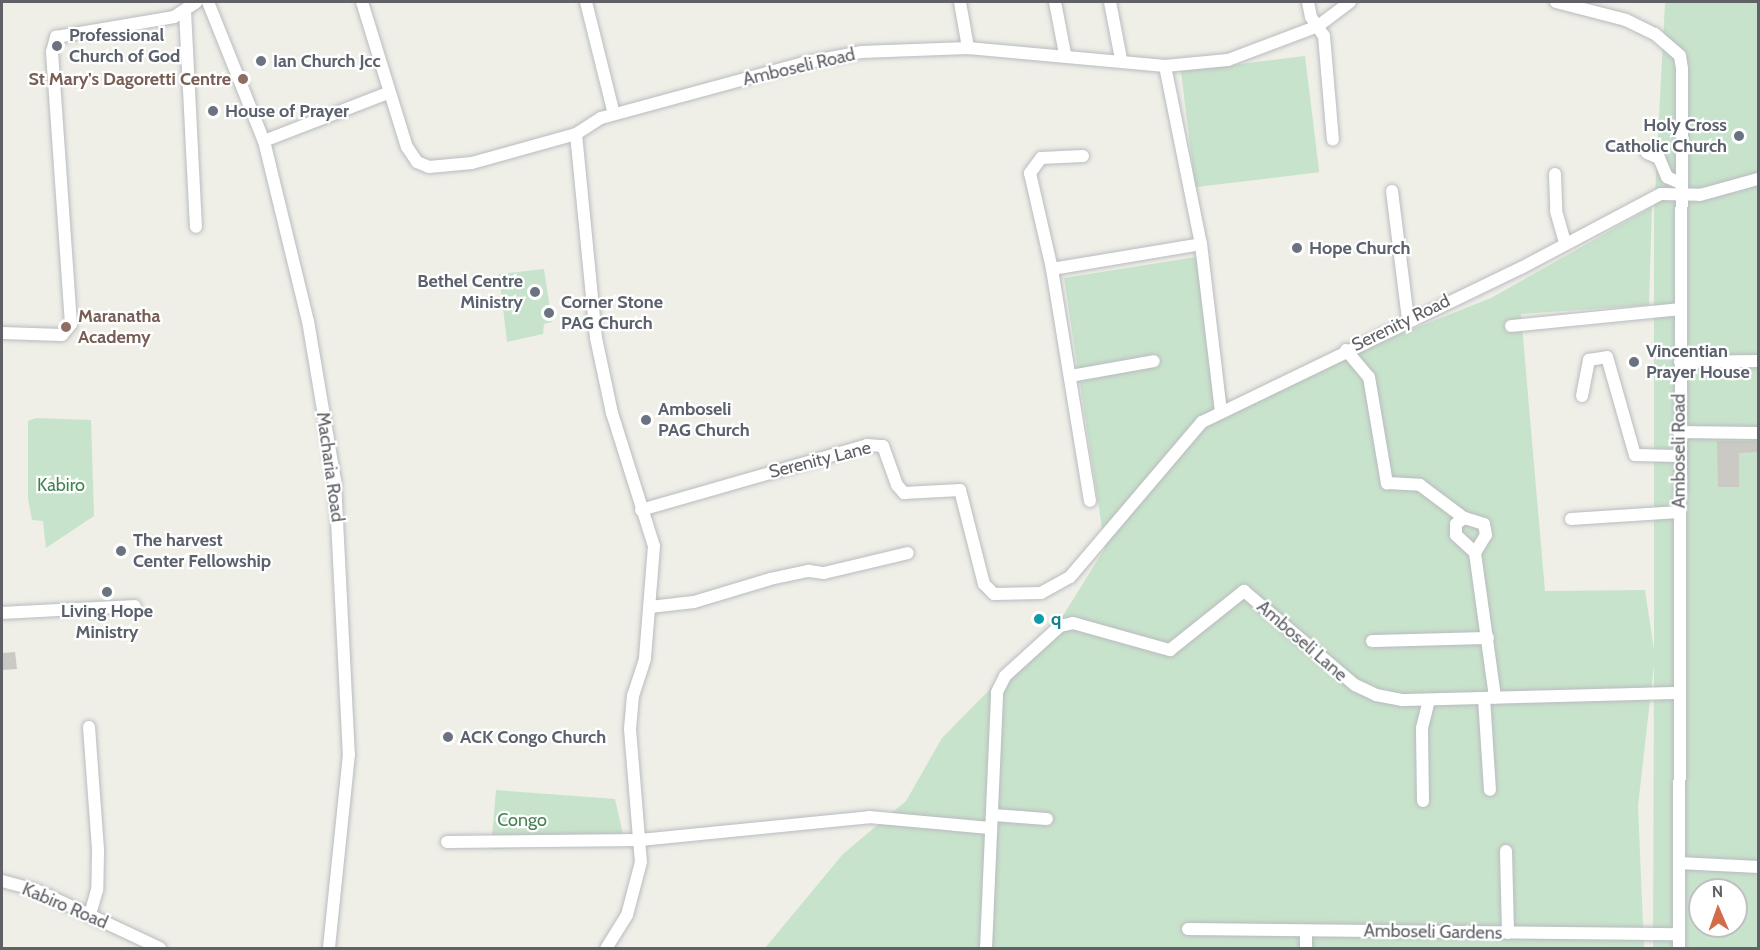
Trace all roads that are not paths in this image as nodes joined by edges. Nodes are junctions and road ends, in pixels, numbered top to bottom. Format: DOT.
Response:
graph roads {
  1 [pos="196,2"];
  2 [pos="208,2"];
  3 [pos="362,2"];
  4 [pos="586,2"];
  5 [pos="960,2"];
  6 [pos="1055,2"];
  7 [pos="1110,2"];
  8 [pos="1308,2"];
  9 [pos="1350,2"];
  10 [pos="1556,2"];
  11 [pos="185,11"];
  12 [pos="1318,26"];
  13 [pos="968,48"];
  14 [pos="1065,54"];
  15 [pos="1121,58"];
  16 [pos="1165,66"];
  17 [pos="388,93"];
  18 [pos="614,114"];
  19 [pos="576,134"];
  20 [pos="1333,140"];
  21 [pos="264,141"];
  22 [pos="1647,153"];
  23 [pos="1083,156"];
  24 [pos="1555,174"];
  25 [pos="1758,179"];
  26 [pos="1680,188"];
  27 [pos="1392,191"];
  28 [pos="196,227"];
  29 [pos="1565,243"];
  30 [pos="1201,244"];
  31 [pos="1052,269"];
  32 [pos="1680,309"];
  33 [pos="1408,319"];
  34 [pos="1510,326"];
  35 [pos="2,333"];
  36 [pos="1346,350"];
  37 [pos="1154,361"];
  38 [pos="1758,361"];
  39 [pos="1680,362"];
  40 [pos="1070,375"];
  41 [pos="1582,396"];
  42 [pos="1221,412"];
  43 [pos="1679,432"];
  44 [pos="1758,432"];
  45 [pos="1679,456"];
  46 [pos="1090,501"];
  47 [pos="641,510"];
  48 [pos="1678,512"];
  49 [pos="1464,518"];
  50 [pos="1571,519"];
  51 [pos="1091,549"];
  52 [pos="908,553"];
  53 [pos="1475,553"];
  54 [pos="135,606"];
  55 [pos="650,607"];
  56 [pos="2,613"];
  57 [pos="1488,638"];
  58 [pos="1372,641"];
  59 [pos="1677,693"];
  60 [pos="1490,698"];
  61 [pos="1429,700"];
  62 [pos="89,727"];
  63 [pos="1490,790"];
  64 [pos="1423,801"];
  65 [pos="993,815"];
  66 [pos="1047,819"];
  67 [pos="990,828"];
  68 [pos="640,840"];
  69 [pos="447,842"];
  70 [pos="1506,851"];
  71 [pos="1679,863"];
  72 [pos="1758,867"];
  73 [pos="2,881"];
  74 [pos="90,915"];
  75 [pos="1188,929"];
  76 [pos="1306,931"];
  77 [pos="1508,933"];
  78 [pos="1679,934"];
  79 [pos="160,948"];
  80 [pos="329,948"];
  81 [pos="606,948"];
  82 [pos="986,948"];
  83 [pos="1306,948"];
  84 [pos="1679,948"];
  1 -- 11 [label="street"];
  2 -- 21 [label="street, Macharia Road"];
  3 -- 17 [label="street, Amboseli Road"];
  4 -- 18 [label="street"];
  5 -- 13 [label="street"];
  6 -- 14 [label="street"];
  7 -- 15 [label="street"];
  8 -- 12 [label="street"];
  9 -- 12 [label="street, Amboseli Road"];
  10 -- 26 [label="street, Amboseli Road"];
  11 -- 28 [label="street"];
  11 -- 35 [label="street"];
  12 -- 16 [label="street, Amboseli Road"];
  12 -- 20 [label="street"];
  13 -- 14 [label="street, Amboseli Road"];
  13 -- 18 [label="street, Amboseli Road"];
  14 -- 15 [label="street, Amboseli Road"];
  15 -- 16 [label="street, Amboseli Road"];
  16 -- 30 [label="street"];
  17 -- 19 [label="street, Amboseli Road"];
  17 -- 21 [label="street"];
  18 -- 19 [label="street, Amboseli Road"];
  19 -- 47 [label="street"];
  21 -- 80 [label="street, Macharia Road"];
  22 -- 26 [label="street"];
  23 -- 31 [label="street"];
  24 -- 29 [label="street"];
  25 -- 26 [label="street, Serenity Road"];
  26 -- 29 [label="street, Serenity Road"];
  26 -- 32 [label="street, Amboseli Road"];
  27 -- 33 [label="street"];
  29 -- 33 [label="street, Serenity Road"];
  30 -- 31 [label="street"];
  30 -- 42 [label="street"];
  31 -- 40 [label="street"];
  32 -- 34 [label="street"];
  32 -- 39 [label="street, Amboseli Road"];
  33 -- 36 [label="street, Serenity Road"];
  36 -- 42 [label="street, Serenity Road"];
  36 -- 49 [label="street"];
  37 -- 40 [label="street"];
  38 -- 39 [label="street"];
  39 -- 43 [label="street, Amboseli Road"];
  40 -- 46 [label="street"];
  41 -- 45 [label="street"];
  42 -- 51 [label="street, Serenity Road"];
  43 -- 44 [label="street"];
  43 -- 45 [label="street, Amboseli Road"];
  45 -- 48 [label="street, Amboseli Road"];
  47 -- 51 [label="street, Serenity Lane"];
  47 -- 55 [label="street"];
  48 -- 50 [label="street"];
  48 -- 59 [label="street, Amboseli Road"];
  49 -- 53 [label="street"];
  49 -- 53 [label="street"];
  52 -- 55 [label="street"];
  53 -- 57 [label="street"];
  54 -- 56 [label="street"];
  55 -- 68 [label="street"];
  57 -- 58 [label="street"];
  57 -- 60 [label="street"];
  59 -- 60 [label="street, Amboseli Lane"];
  59 -- 71 [label="street, Amboseli Road"];
  60 -- 61 [label="street, Amboseli Lane"];
  60 -- 63 [label="street"];
  61 -- 64 [label="street"];
  61 -- 65 [label="street, Amboseli Lane"];
  62 -- 74 [label="street"];
  65 -- 66 [label="street"];
  65 -- 67 [label="street"];
  67 -- 68 [label="street"];
  67 -- 82 [label="street"];
  68 -- 69 [label="street"];
  68 -- 81 [label="street"];
  70 -- 77 [label="street"];
  71 -- 72 [label="street"];
  71 -- 78 [label="street, Amboseli Road"];
  73 -- 74 [label="street, Kabiro Road"];
  74 -- 79 [label="street, Kabiro Road"];
  75 -- 76 [label="street, Amboseli Gardens"];
  76 -- 77 [label="street, Amboseli Gardens"];
  76 -- 83 [label="street"];
  77 -- 78 [label="street, Amboseli Gardens"];
  78 -- 84 [label="street, Amboseli Road"];
}
